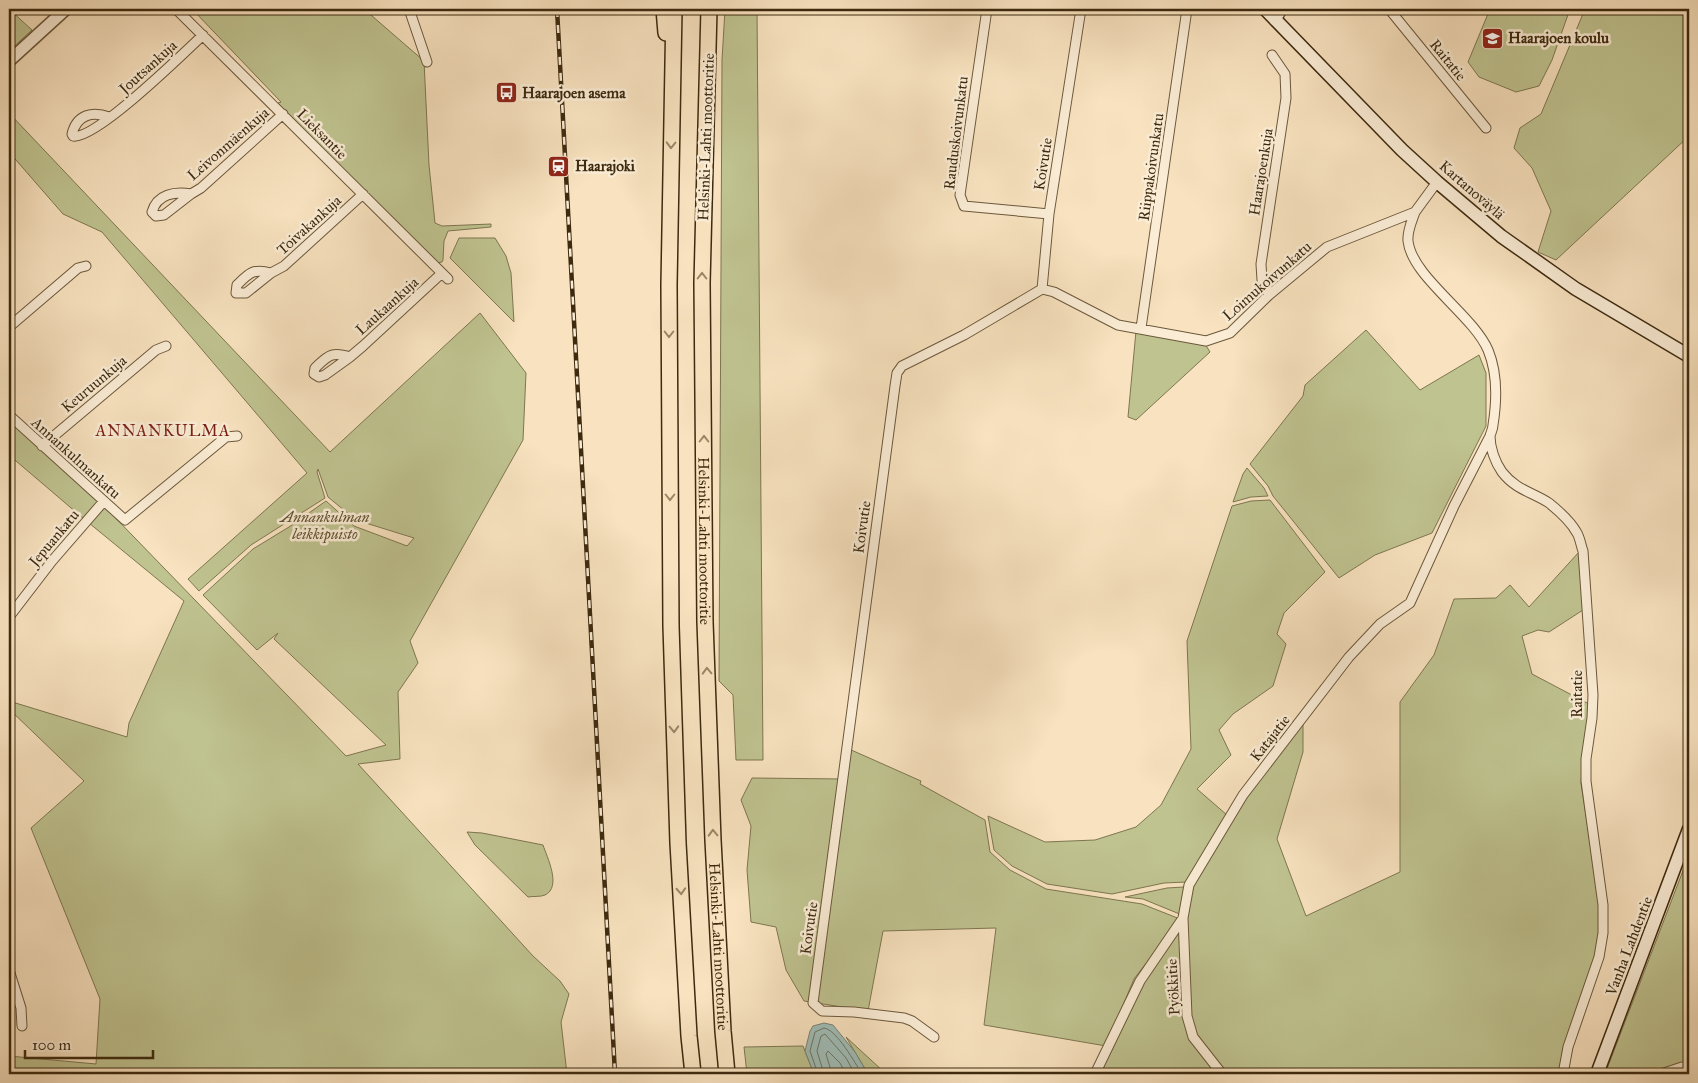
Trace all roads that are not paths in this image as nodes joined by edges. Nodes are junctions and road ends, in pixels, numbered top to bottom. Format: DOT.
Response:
graph roads {
  1 [pos="66,9"];
  2 [pos="176,9"];
  3 [pos="408,9"];
  4 [pos="664,9"];
  5 [pos="674,9"];
  6 [pos="709,9"];
  7 [pos="987,9"];
  8 [pos="1081,9"];
  9 [pos="1187,9"];
  10 [pos="1265,9"];
  11 [pos="1389,9"];
  12 [pos="1278,14"];
  13 [pos="203,36"];
  14 [pos="1272,55"];
  15 [pos="9,61"];
  16 [pos="427,62"];
  17 [pos="672,97"];
  18 [pos="283,114"];
  19 [pos="109,117"];
  20 [pos="1486,128"];
  21 [pos="1436,182"];
  22 [pos="191,194"];
  23 [pos="363,194"];
  24 [pos="1415,212"];
  25 [pos="1049,214"];
  26 [pos="86,266"];
  27 [pos="271,274"];
  28 [pos="445,276"];
  29 [pos="1042,289"];
  30 [pos="1269,295"];
  31 [pos="9,327"];
  32 [pos="1141,328"];
  33 [pos="166,346"];
  34 [pos="350,356"];
  35 [pos="1689,356"];
  36 [pos="9,415"];
  37 [pos="237,436"];
  38 [pos="1490,436"];
  39 [pos="42,446"];
  40 [pos="104,501"];
  41 [pos="9,618"];
  42 [pos="1689,829"];
  43 [pos="1183,918"];
  44 [pos="9,970"];
  45 [pos="22,1026"];
  46 [pos="934,1037"];
  47 [pos="1689,1069"];
  48 [pos="693,1074"];
  49 [pos="727,1074"];
  50 [pos="1095,1074"];
  51 [pos="1222,1074"];
  52 [pos="1563,1074"];
  53 [pos="1597,1074"];
  54 [pos="1661,1074"];
  1 -- 15 [label="street"];
  2 -- 13 [label="street, Lieksantie"];
  3 -- 16 [label="street"];
  4 -- 17 [label="highway"];
  5 -- 17 [label="highway"];
  49 -- 6 [label="highway, Helsinki-Lahti moottoritie, one-way"];
  7 -- 25 [label="street, Rauduskoivunkatu"];
  8 -- 25 [label="street, Koivutie"];
  9 -- 32 [label="street, Riippakoivunkatu"];
  10 -- 12 [label="main road, Kartanoväylä"];
  11 -- 20 [label="street, Raitatie"];
  12 -- 21 [label="main road, Kartanoväylä"];
  13 -- 18 [label="street, Lieksantie"];
  13 -- 19 [label="street, Joutsankuja"];
  14 -- 30 [label="street, Haarajoenkuja"];
  17 -- 48 [label="highway, one-way"];
  18 -- 22 [label="street, Leivonmäenkuja"];
  18 -- 23 [label="street, Lieksantie"];
  21 -- 24 [label="street"];
  21 -- 35 [label="main road, Kartanoväylä"];
  23 -- 27 [label="street, Toivakankuja"];
  23 -- 28 [label="street, Lieksantie"];
  24 -- 30 [label="street, Loimukoivunkatu"];
  24 -- 38 [label="street, Raitatie"];
  25 -- 29 [label="street, Koivutie"];
  26 -- 31 [label="street"];
  28 -- 34 [label="street, Laukaankuja"];
  29 -- 32 [label="street, Loimukoivunkatu"];
  29 -- 46 [label="street, Koivutie"];
  30 -- 32 [label="street, Loimukoivunkatu"];
  33 -- 39 [label="street, Keuruunkuja"];
  36 -- 39 [label="street, Annankulmankatu"];
  37 -- 40 [label="street, Annankulmankatu"];
  38 -- 43 [label="street, Katajatie"];
  38 -- 52 [label="street, Raitatie"];
  39 -- 40 [label="street, Annankulmankatu"];
  40 -- 41 [label="street, Jepuankatu"];
  42 -- 53 [label="main road, Vanha Lahdentie"];
  43 -- 50 [label="street, Katajatie"];
  43 -- 51 [label="street, Pyökkitie"];
  44 -- 45 [label="street"];
  47 -- 54 [label="street"];
}
